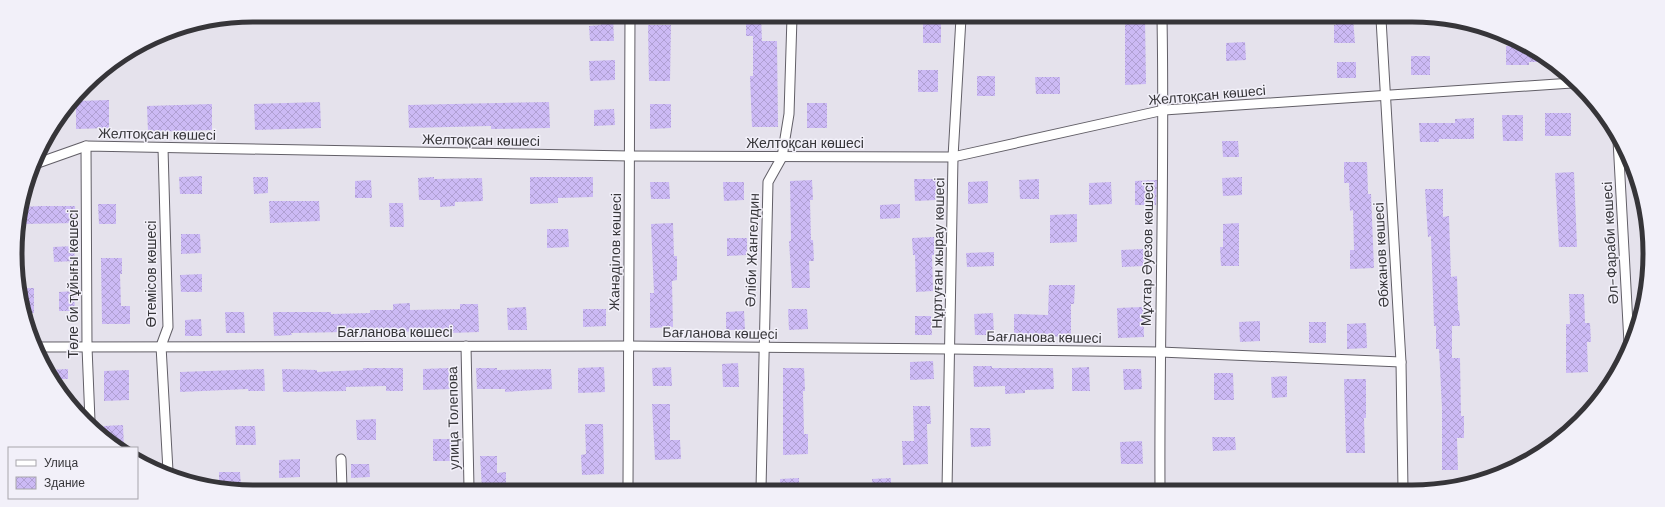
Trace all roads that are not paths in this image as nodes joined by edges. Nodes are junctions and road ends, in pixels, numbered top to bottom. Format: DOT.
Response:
graph roads {
  1 [pos="630,22"];
  2 [pos="792,22"];
  3 [pos="961,22"];
  4 [pos="1162,22"];
  5 [pos="1381,22"];
  6 [pos="1568,83"];
  7 [pos="1386,96"];
  8 [pos="1164,110"];
  9 [pos="86,146"];
  10 [pos="163,148"];
  11 [pos="1619,150"];
  12 [pos="630,156"];
  13 [pos="782,157"];
  14 [pos="953,157"];
  15 [pos="41,162"];
  16 [pos="1629,334"];
  17 [pos="161,346"];
  18 [pos="466,346"];
  19 [pos="628,346"];
  20 [pos="42,347"];
  21 [pos="87,347"];
  22 [pos="764,348"];
  23 [pos="950,349"];
  24 [pos="1160,352"];
  25 [pos="1401,362"];
  26 [pos="90,417"];
  27 [pos="341,459"];
  28 [pos="168,468"];
  29 [pos="342,485"];
  30 [pos="469,485"];
  31 [pos="628,485"];
  32 [pos="760,485"];
  33 [pos="947,485"];
  34 [pos="1160,485"];
  35 [pos="1403,485"];
  1 -- 12 [label="street, Жанәділов көшесі"];
  2 -- 13 [label="street, Әліби Жангелдин"];
  3 -- 14 [label="street, Нұртуған жырау көшесі"];
  4 -- 8 [label="street, Мұхтар Әуезов көшесі"];
  5 -- 7 [label="street, Әбжанов көшесі"];
  6 -- 7 [label="street, Желтоқсан көшесі"];
  7 -- 8 [label="street, Желтоқсан көшесі"];
  7 -- 25 [label="street, Әбжанов көшесі"];
  8 -- 14 [label="street, Желтоқсан көшесі"];
  8 -- 24 [label="street, Мұхтар Әуезов көшесі"];
  9 -- 10 [label="street, Желтоқсан көшесі"];
  9 -- 15 [label="street, Желтоқсан көшесі"];
  9 -- 21 [label="street, Төле би тұйығы көшесі"];
  10 -- 12 [label="street, Желтоқсан көшесі"];
  10 -- 17 [label="street, Өтемісов көшесі"];
  11 -- 16 [label="street, Әл-Фараби көшесі"];
  12 -- 13 [label="street, Желтоқсан көшесі"];
  12 -- 19 [label="street, Жанәділов көшесі"];
  13 -- 14 [label="street, Желтоқсан көшесі"];
  13 -- 22 [label="street, Әліби Жангелдин"];
  14 -- 23 [label="street, Нұртуған жырау көшесі"];
  17 -- 18 [label="street, Бағланова көшесі"];
  17 -- 21 [label="street, Бағланова көшесі"];
  17 -- 28 [label="street, Өтемісов көшесі"];
  18 -- 19 [label="street, Бағланова көшесі"];
  18 -- 30 [label="street, улица Толепова"];
  19 -- 22 [label="street, Бағланова көшесі"];
  19 -- 31 [label="street, Жанәділов көшесі"];
  20 -- 21 [label="street, Бағланова көшесі"];
  21 -- 26 [label="street, Төле би тұйығы көшесі"];
  22 -- 23 [label="street, Бағланова көшесі"];
  22 -- 32 [label="street, Әліби Жангелдин"];
  23 -- 24 [label="street, Бағланова көшесі"];
  23 -- 33 [label="street, Нұртуған жырау көшесі"];
  24 -- 25 [label="street, Бағланова көшесі"];
  24 -- 34 [label="street, Мұхтар Әуезов көшесі"];
  25 -- 35 [label="street, Әбжанов көшесі"];
  27 -- 29 [label="street"];
}
